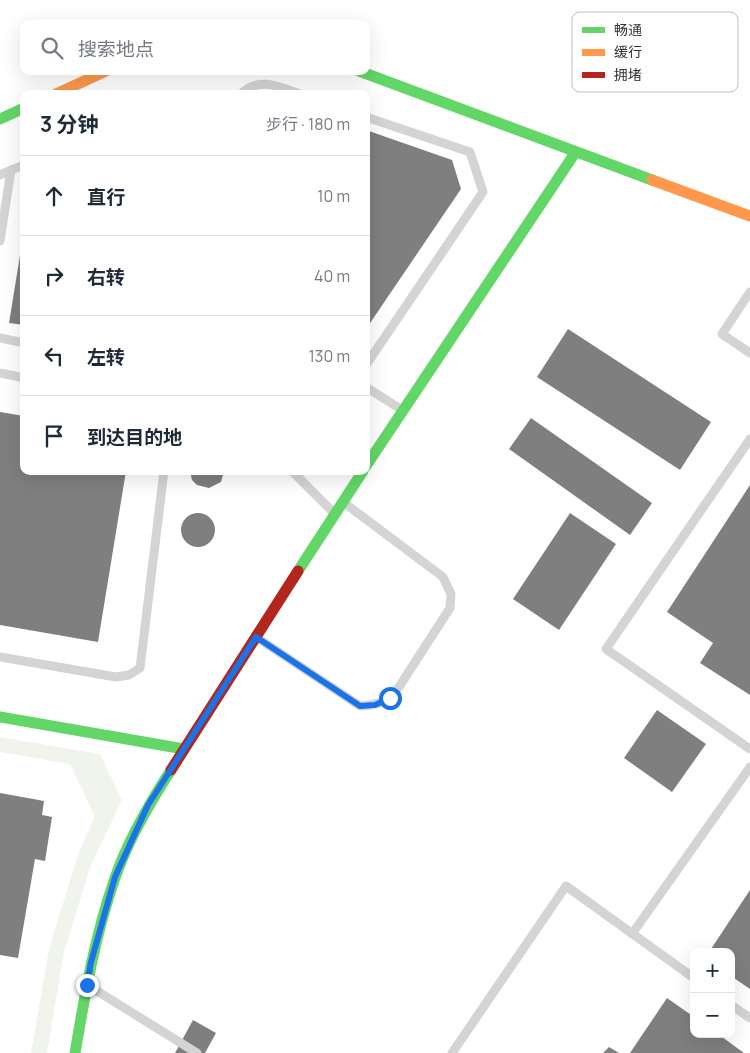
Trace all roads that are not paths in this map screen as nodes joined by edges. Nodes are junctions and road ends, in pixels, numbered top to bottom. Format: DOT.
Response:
graph roads {
  1 [pos="97,75"];
  2 [pos="370,75"];
  3 [pos="65,90"];
  4 [pos="246,90"];
  5 [pos="287,90"];
  6 [pos="20,110"];
  7 [pos="370,118"];
  8 [pos="0,119"];
  9 [pos="575,153"];
  10 [pos="20,167"];
  11 [pos="11,170"];
  12 [pos="0,175"];
  13 [pos="0,200"];
  14 [pos="5,211"];
  15 [pos="750,216"];
  16 [pos="0,241"];
  17 [pos="750,292"];
  18 [pos="0,338"];
  19 [pos="20,341"];
  20 [pos="750,353"];
  21 [pos="370,359"];
  22 [pos="0,373"];
  23 [pos="20,377"];
  24 [pos="370,390"];
  25 [pos="402,410"];
  26 [pos="750,439"];
  27 [pos="370,460"];
  28 [pos="164,475"];
  29 [pos="296,475"];
  30 [pos="360,475"];
  31 [pos="343,502"];
  32 [pos="335,514"];
  33 [pos="256,637"];
  34 [pos="0,657"];
  35 [pos="0,717"];
  36 [pos="184,749"];
  37 [pos="750,749"];
  38 [pos="750,767"];
  39 [pos="632,934"];
  40 [pos="690,975"];
  41 [pos="87,985"];
  42 [pos="735,1008"];
  43 [pos="750,1018"];
  44 [pos="75,1053"];
  45 [pos="197,1053"];
  46 [pos="452,1053"];
  1 -- 3 [label="main road"];
  2 -- 9 [label="main road"];
  4 -- 5 [label="lane"];
  6 -- 8 [label="main road"];
  7 -- 21 [label="lane"];
  9 -- 15 [label="main road"];
  9 -- 25 [label="main road"];
  10 -- 11 [label="lane"];
  11 -- 12 [label="lane"];
  11 -- 14 [label="lane"];
  13 -- 14 [label="lane"];
  14 -- 16 [label="lane"];
  17 -- 20 [label="lane"];
  18 -- 19 [label="lane"];
  22 -- 23 [label="lane"];
  24 -- 25 [label="lane"];
  25 -- 27 [label="main road"];
  26 -- 37 [label="lane"];
  28 -- 34 [label="lane"];
  29 -- 32 [label="lane"];
  30 -- 31 [label="main road"];
  31 -- 32 [label="main road"];
  31 -- 33 [label="lane"];
  32 -- 33 [label="main road"];
  33 -- 36 [label="main road"];
  35 -- 36 [label="main road"];
  36 -- 41 [label="main road"];
  38 -- 39 [label="lane"];
  39 -- 40 [label="lane"];
  39 -- 46 [label="lane"];
  41 -- 44 [label="main road"];
  41 -- 45 [label="lane"];
  42 -- 43 [label="lane"];
}
